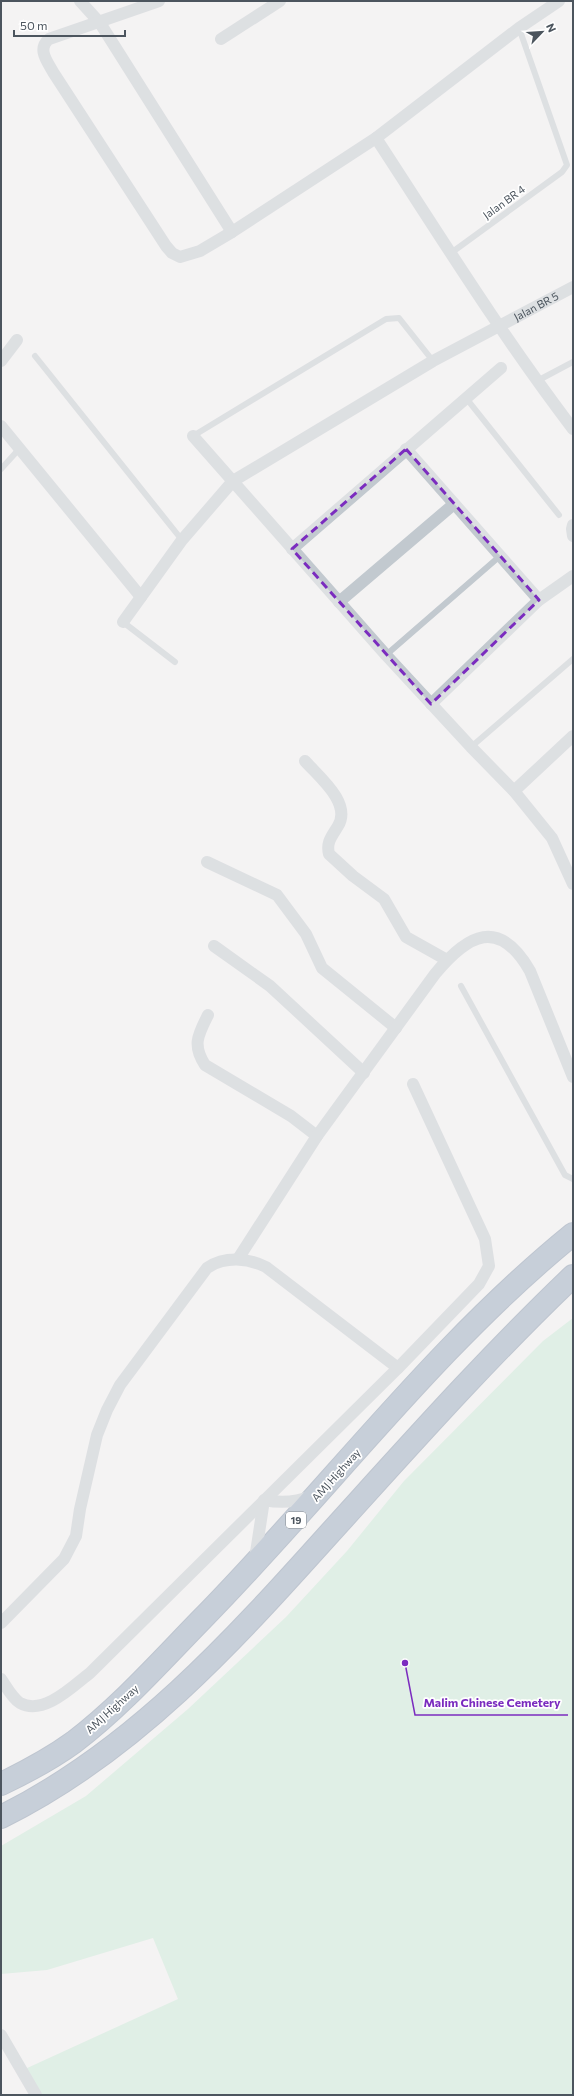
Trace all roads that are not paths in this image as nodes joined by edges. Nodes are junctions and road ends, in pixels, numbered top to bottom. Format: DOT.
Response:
graph roads {
  1 [pos="80,1"];
  2 [pos="159,1"];
  3 [pos="280,1"];
  4 [pos="559,1"];
  5 [pos="100,23"];
  6 [pos="519,28"];
  7 [pos="221,39"];
  8 [pos="376,138"];
  9 [pos="232,232"];
  10 [pos="451,253"];
  11 [pos="573,287"];
  12 [pos="498,326"];
  13 [pos="18,340"];
  14 [pos="34,356"];
  15 [pos="1,361"];
  16 [pos="433,361"];
  17 [pos="573,362"];
  18 [pos="501,368"];
  19 [pos="537,381"];
  20 [pos="466,398"];
  21 [pos="1,426"];
  22 [pos="573,429"];
  23 [pos="193,436"];
  24 [pos="20,448"];
  25 [pos="406,449"];
  26 [pos="1,469"];
  27 [pos="233,481"];
  28 [pos="454,504"];
  29 [pos="559,515"];
  30 [pos="573,525"];
  31 [pos="573,536"];
  32 [pos="182,540"];
  33 [pos="292,548"];
  34 [pos="500,556"];
  35 [pos="573,576"];
  36 [pos="140,597"];
  37 [pos="539,600"];
  38 [pos="339,602"];
  39 [pos="122,622"];
  40 [pos="386,655"];
  41 [pos="573,660"];
  42 [pos="175,662"];
  43 [pos="431,704"];
  44 [pos="573,736"];
  45 [pos="471,747"];
  46 [pos="305,761"];
  47 [pos="514,791"];
  48 [pos="208,862"];
  49 [pos="573,884"];
  50 [pos="214,946"];
  51 [pos="446,960"];
  52 [pos="461,986"];
  53 [pos="208,1015"];
  54 [pos="396,1028"];
  55 [pos="364,1073"];
  56 [pos="573,1077"];
  57 [pos="413,1084"];
  58 [pos="317,1136"];
  59 [pos="573,1179"];
  60 [pos="573,1234"];
  61 [pos="238,1259"];
  62 [pos="573,1276"];
  63 [pos="398,1368"];
  64 [pos="322,1491"];
  65 [pos="264,1500"];
  66 [pos="254,1566"];
  67 [pos="1,1623"];
  68 [pos="1,1679"];
  69 [pos="1,1784"];
  70 [pos="1,1817"];
  71 [pos="1,2034"];
  72 [pos="36,2095"];
  1 -- 5 [label="street"];
  2 -- 5 [label="street"];
  3 -- 7 [label="street"];
  4 -- 6 [label="street"];
  5 -- 9 [label="street"];
  5 -- 9 [label="street"];
  6 -- 8 [label="street"];
  6 -- 10 [label="lane, Jalan BR 4"];
  8 -- 9 [label="street"];
  8 -- 10 [label="street"];
  10 -- 12 [label="street"];
  11 -- 12 [label="street, Jalan BR 5"];
  12 -- 16 [label="street, Jalan BR 5"];
  12 -- 19 [label="street"];
  13 -- 15 [label="street"];
  14 -- 32 [label="lane"];
  16 -- 23 [label="lane"];
  16 -- 27 [label="street, Jalan BR 5"];
  17 -- 19 [label="lane"];
  18 -- 20 [label="street"];
  19 -- 22 [label="street"];
  20 -- 25 [label="street"];
  20 -- 29 [label="lane"];
  21 -- 24 [label="street"];
  23 -- 27 [label="street"];
  24 -- 26 [label="lane"];
  24 -- 36 [label="street"];
  25 -- 28 [label="street"];
  25 -- 33 [label="street"];
  27 -- 32 [label="street, Jalan BR 5"];
  27 -- 33 [label="street"];
  28 -- 34 [label="street"];
  28 -- 38 [label="street"];
  30 -- 31 [label="street"];
  32 -- 36 [label="street, Jalan BR 5"];
  33 -- 38 [label="street"];
  34 -- 37 [label="street"];
  34 -- 40 [label="lane"];
  35 -- 37 [label="street"];
  36 -- 39 [label="street, Jalan BR 5"];
  37 -- 43 [label="street"];
  38 -- 40 [label="street"];
  39 -- 42 [label="lane"];
  40 -- 43 [label="street"];
  41 -- 45 [label="lane"];
  43 -- 45 [label="street"];
  44 -- 47 [label="street"];
  45 -- 47 [label="street"];
  46 -- 51 [label="street"];
  47 -- 49 [label="street"];
  48 -- 54 [label="street"];
  50 -- 55 [label="street"];
  51 -- 54 [label="street"];
  51 -- 56 [label="street"];
  52 -- 59 [label="lane"];
  53 -- 58 [label="street"];
  54 -- 55 [label="street"];
  55 -- 58 [label="street"];
  57 -- 63 [label="street"];
  58 -- 61 [label="street"];
  60 -- 64 [label="highway, AMJ Highway / 19"];
  61 -- 63 [label="street"];
  61 -- 67 [label="street"];
  62 -- 70 [label="highway"];
  63 -- 65 [label="street"];
  64 -- 65 [label="street"];
  64 -- 66 [label="highway, AMJ Highway / 19"];
  65 -- 66 [label="street"];
  65 -- 68 [label="street"];
  66 -- 69 [label="highway, AMJ Highway / 19"];
  71 -- 72 [label="street"];
}
